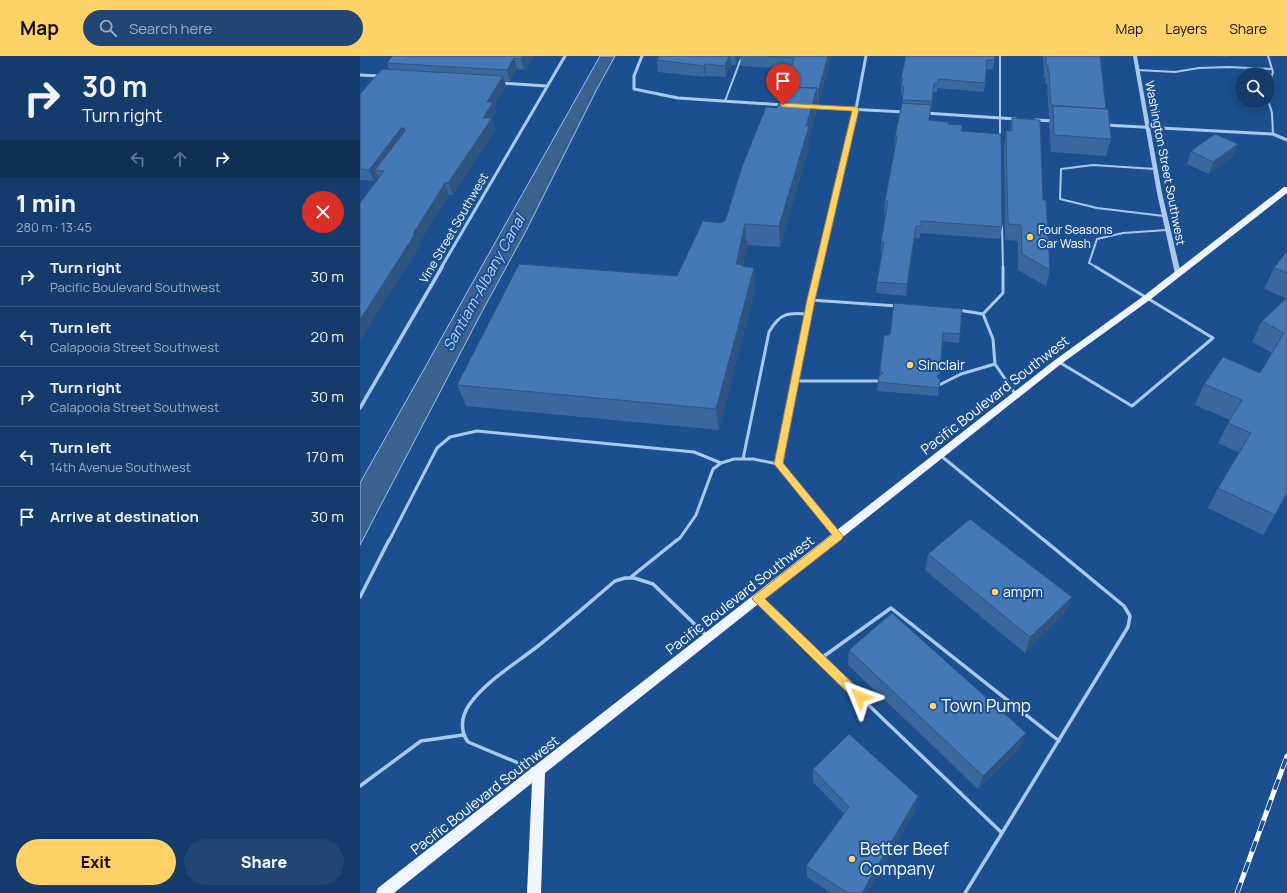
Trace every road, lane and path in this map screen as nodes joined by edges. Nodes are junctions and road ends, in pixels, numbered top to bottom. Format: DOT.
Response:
graph roads {
  1 [pos="565,56"];
  2 [pos="642,56"];
  3 [pos="742,56"];
  4 [pos="866,56"];
  5 [pos="1000,56"];
  6 [pos="1135,56"];
  7 [pos="1268,56"];
  8 [pos="1250,68"];
  9 [pos="1272,68"];
  10 [pos="1137,70"];
  11 [pos="360,75"];
  12 [pos="383,76"];
  13 [pos="492,83"];
  14 [pos="547,86"];
  15 [pos="725,101"];
  16 [pos="787,105"];
  17 [pos="810,106"];
  18 [pos="1270,108"];
  19 [pos="856,109"];
  20 [pos="909,112"];
  21 [pos="924,113"];
  22 [pos="1000,118"];
  23 [pos="1023,119"];
  24 [pos="1031,120"];
  25 [pos="1061,122"];
  26 [pos="1100,124"];
  27 [pos="1146,127"];
  28 [pos="1273,134"];
  29 [pos="1287,140"];
  30 [pos="1000,142"];
  31 [pos="1155,169"];
  32 [pos="1287,189"];
  33 [pos="1164,216"];
  34 [pos="1002,221"];
  35 [pos="1167,230"];
  36 [pos="1178,274"];
  37 [pos="1148,297"];
  38 [pos="811,300"];
  39 [pos="902,306"];
  40 [pos="955,310"];
  41 [pos="808,314"];
  42 [pos="983,314"];
  43 [pos="1058,362"];
  44 [pos="995,364"];
  45 [pos="879,381"];
  46 [pos="795,382"];
  47 [pos="939,385"];
  48 [pos="1016,396"];
  49 [pos="360,408"];
  50 [pos="940,455"];
  51 [pos="743,459"];
  52 [pos="721,463"];
  53 [pos="778,464"];
  54 [pos="838,536"];
  55 [pos="631,577"];
  56 [pos="360,597"];
  57 [pos="758,599"];
  58 [pos="708,638"];
  59 [pos="820,659"];
  60 [pos="462,735"];
  61 [pos="1059,741"];
  62 [pos="539,771"];
  63 [pos="360,786"];
  64 [pos="1002,833"];
  65 [pos="383,893"];
  66 [pos="534,893"];
  67 [pos="965,893"];
  1 -- 14 [label="street, Vine Street Southwest"];
  2 -- 15 [label="street"];
  3 -- 15 [label="lane"];
  4 -- 19 [label="street"];
  5 -- 22 [label="lane"];
  6 -- 10 [label="street, Washington Street Southwest"];
  7 -- 9 [label="lane"];
  8 -- 10 [label="lane"];
  10 -- 27 [label="street, Washington Street Southwest"];
  11 -- 12 [label="street"];
  13 -- 14 [label="street"];
  14 -- 49 [label="street, Vine Street Southwest"];
  15 -- 16 [label="street"];
  17 -- 19 [label="street"];
  18 -- 28 [label="lane"];
  19 -- 20 [label="street"];
  19 -- 38 [label="street"];
  21 -- 22 [label="street"];
  22 -- 23 [label="street"];
  22 -- 30 [label="lane"];
  24 -- 25 [label="street"];
  26 -- 27 [label="street"];
  27 -- 28 [label="street"];
  27 -- 31 [label="street, Washington Street Southwest"];
  28 -- 29 [label="street"];
  31 -- 33 [label="street, Washington Street Southwest"];
  31 -- 33 [label="lane"];
  32 -- 36 [label="main road, Pacific Boulevard Southwest"];
  33 -- 35 [label="street, Washington Street Southwest"];
  34 -- 42 [label="lane"];
  35 -- 36 [label="street, Washington Street Southwest"];
  35 -- 37 [label="lane"];
  36 -- 37 [label="main road, Pacific Boulevard Southwest"];
  37 -- 43 [label="main road, Pacific Boulevard Southwest"];
  37 -- 43 [label="lane"];
  38 -- 39 [label="lane"];
  38 -- 41 [label="street"];
  40 -- 42 [label="lane"];
  41 -- 46 [label="street"];
  41 -- 51 [label="lane"];
  42 -- 44 [label="lane"];
  43 -- 48 [label="main road, Pacific Boulevard Southwest"];
  44 -- 47 [label="lane"];
  44 -- 48 [label="lane"];
  45 -- 46 [label="lane"];
  46 -- 53 [label="street"];
  48 -- 50 [label="main road, Pacific Boulevard Southwest"];
  50 -- 54 [label="main road, Pacific Boulevard Southwest"];
  50 -- 61 [label="lane"];
  51 -- 52 [label="lane"];
  51 -- 53 [label="lane"];
  52 -- 55 [label="lane"];
  52 -- 56 [label="lane"];
  53 -- 54 [label="street"];
  54 -- 57 [label="main road, Pacific Boulevard Southwest"];
  55 -- 58 [label="lane"];
  55 -- 60 [label="lane"];
  57 -- 58 [label="main road, Pacific Boulevard Southwest"];
  57 -- 59 [label="lane"];
  58 -- 62 [label="main road, Pacific Boulevard Southwest"];
  59 -- 61 [label="lane"];
  59 -- 64 [label="lane"];
  60 -- 62 [label="lane"];
  60 -- 63 [label="lane"];
  61 -- 64 [label="lane"];
  62 -- 65 [label="main road, Pacific Boulevard Southwest"];
  62 -- 66 [label="main road"];
  64 -- 67 [label="lane"];
}
